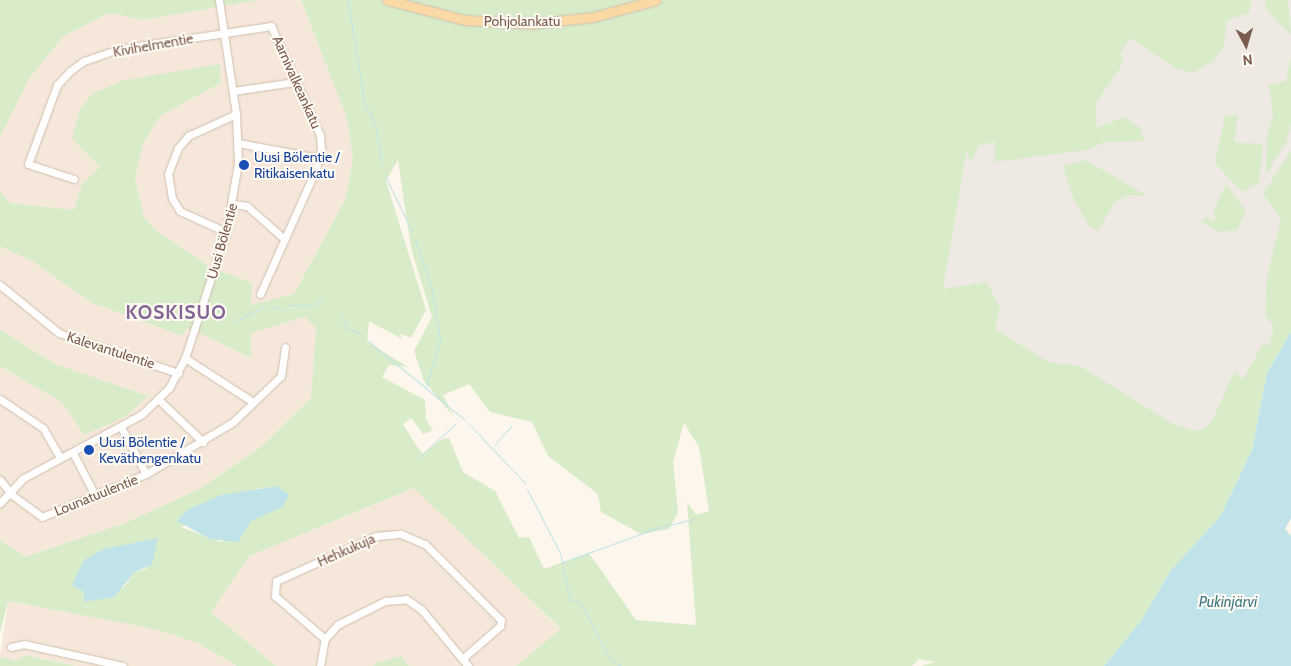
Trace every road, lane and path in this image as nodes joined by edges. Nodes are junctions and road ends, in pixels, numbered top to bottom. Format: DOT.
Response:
graph roads {
  1 [pos="219,0"];
  2 [pos="387,0"];
  3 [pos="656,0"];
  4 [pos="224,33"];
  5 [pos="295,82"];
  6 [pos="233,91"];
  7 [pos="236,114"];
  8 [pos="238,143"];
  9 [pos="319,158"];
  10 [pos="74,178"];
  11 [pos="233,204"];
  12 [pos="226,232"];
  13 [pos="282,236"];
  14 [pos="0,285"];
  15 [pos="260,294"];
  16 [pos="285,347"];
  17 [pos="185,358"];
  18 [pos="178,373"];
  19 [pos="0,399"];
  20 [pos="159,400"];
  21 [pos="253,402"];
  22 [pos="121,427"];
  23 [pos="203,442"];
  24 [pos="72,452"];
  25 [pos="60,458"];
  26 [pos="146,474"];
  27 [pos="0,480"];
  28 [pos="8,490"];
  29 [pos="95,496"];
  30 [pos="0,503"];
  31 [pos="325,639"];
  32 [pos="11,647"];
  33 [pos="462,659"];
  34 [pos="123,666"];
  35 [pos="320,666"];
  36 [pos="468,666"];
  1 -- 4 [label="street, Uusi Bölentie"];
  2 -- 3 [label="main road, Pohjolankatu"];
  4 -- 5 [label="street, Aarnivalkeankatu"];
  4 -- 6 [label="street, Uusi Bölentie"];
  4 -- 10 [label="street, Kivihelmentie"];
  5 -- 6 [label="street"];
  5 -- 9 [label="street, Aarnivalkeankatu"];
  6 -- 7 [label="street, Uusi Bölentie"];
  7 -- 8 [label="street, Uusi Bölentie"];
  7 -- 12 [label="street"];
  8 -- 9 [label="street"];
  8 -- 11 [label="street, Uusi Bölentie"];
  9 -- 13 [label="street, Aarnivalkeankatu"];
  11 -- 12 [label="street, Uusi Bölentie"];
  11 -- 13 [label="street"];
  12 -- 17 [label="street, Uusi Bölentie"];
  13 -- 15 [label="street, Aarnivalkeankatu"];
  14 -- 18 [label="street, Kalevantulentie"];
  16 -- 21 [label="street, Lounatuulentie"];
  17 -- 18 [label="street, Uusi Bölentie"];
  17 -- 21 [label="street"];
  18 -- 20 [label="street, Uusi Bölentie"];
  19 -- 25 [label="street"];
  20 -- 22 [label="street, Uusi Bölentie"];
  20 -- 23 [label="street"];
  21 -- 23 [label="street, Lounatuulentie"];
  22 -- 24 [label="street, Uusi Bölentie"];
  22 -- 26 [label="street"];
  23 -- 26 [label="street, Lounatuulentie"];
  24 -- 25 [label="street, Uusi Bölentie"];
  24 -- 29 [label="street"];
  25 -- 28 [label="street, Uusi Bölentie"];
  26 -- 29 [label="street, Lounatuulentie"];
  27 -- 28 [label="street"];
  28 -- 29 [label="street, Lounatuulentie"];
  28 -- 30 [label="street, Uusi Bölentie"];
  31 -- 33 [label="street"];
  31 -- 33 [label="street, Hehkukuja"];
  31 -- 35 [label="street"];
  32 -- 34 [label="street"];
  33 -- 36 [label="street"];
}
